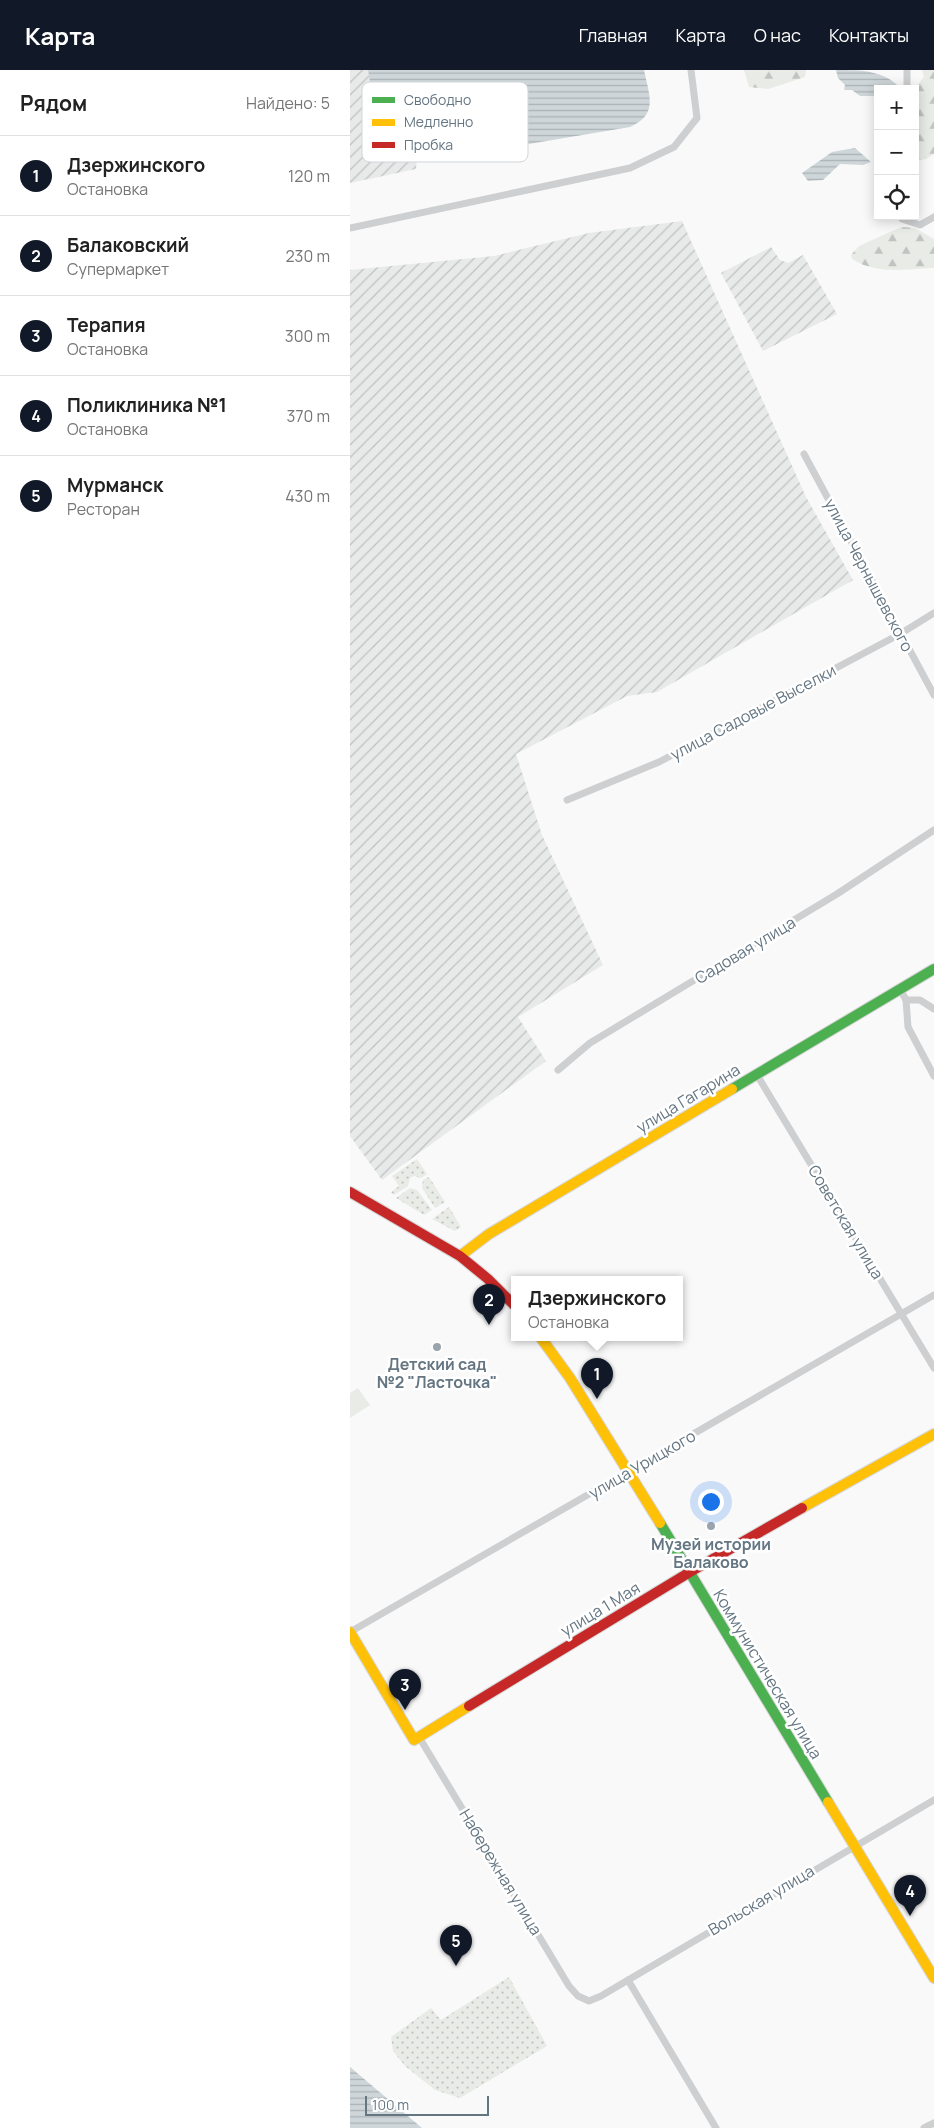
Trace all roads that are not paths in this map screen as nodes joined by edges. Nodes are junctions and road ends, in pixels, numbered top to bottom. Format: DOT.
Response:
graph roads {
  1 [pos="691,70"];
  2 [pos="907,70"];
  3 [pos="908,85"];
  4 [pos="934,217"];
  5 [pos="907,220"];
  6 [pos="350,228"];
  7 [pos="804,454"];
  8 [pos="934,613"];
  9 [pos="900,634"];
  10 [pos="934,695"];
  11 [pos="567,800"];
  12 [pos="934,830"];
  13 [pos="934,969"];
  14 [pos="900,989"];
  15 [pos="906,1000"];
  16 [pos="934,1009"];
  17 [pos="558,1070"];
  18 [pos="757,1075"];
  19 [pos="934,1076"];
  20 [pos="350,1192"];
  21 [pos="460,1256"];
  22 [pos="934,1295"];
  23 [pos="511,1302"];
  24 [pos="901,1314"];
  25 [pos="543,1341"];
  26 [pos="934,1368"];
  27 [pos="934,1434"];
  28 [pos="629,1472"];
  29 [pos="690,1572"];
  30 [pos="350,1632"];
  31 [pos="417,1738"];
  32 [pos="934,1800"];
  33 [pos="853,1846"];
  34 [pos="934,1978"];
  35 [pos="628,1980"];
  36 [pos="589,2001"];
  37 [pos="934,2123"];
  38 [pos="716,2128"];
  39 [pos="924,2128"];
  1 -- 6 [label="street"];
  2 -- 3 [label="street"];
  4 -- 5 [label="street"];
  7 -- 9 [label="street, улица Чернышевского"];
  8 -- 9 [label="street, улица Садовые Выселки"];
  9 -- 10 [label="street, улица Чернышевского"];
  9 -- 11 [label="street, улица Садовые Выселки"];
  12 -- 17 [label="street, Садовая улица"];
  13 -- 14 [label="main road, улица Гагарина"];
  14 -- 15 [label="street"];
  14 -- 18 [label="main road, улица Гагарина"];
  15 -- 16 [label="street"];
  15 -- 19 [label="street"];
  18 -- 21 [label="main road, улица Гагарина"];
  18 -- 24 [label="street, Советская улица"];
  20 -- 21 [label="main road"];
  21 -- 23 [label="main road"];
  22 -- 24 [label="street, улица Урицкого"];
  24 -- 26 [label="street, Советская улица"];
  24 -- 28 [label="street, улица Урицкого"];
  25 -- 28 [label="main road, Коммунистическая улица"];
  27 -- 29 [label="main road, улица 1 Мая"];
  28 -- 29 [label="main road, Коммунистическая улица"];
  28 -- 30 [label="street, улица Урицкого"];
  29 -- 31 [label="main road, улица 1 Мая"];
  29 -- 33 [label="main road, Коммунистическая улица"];
  30 -- 31 [label="main road"];
  31 -- 36 [label="street, Набережная улица"];
  32 -- 33 [label="street, Вольская улица"];
  33 -- 34 [label="main road, Коммунистическая улица"];
  33 -- 35 [label="street, Вольская улица"];
  35 -- 36 [label="street, Вольская улица"];
  35 -- 38 [label="street"];
  37 -- 39 [label="street"];
}
